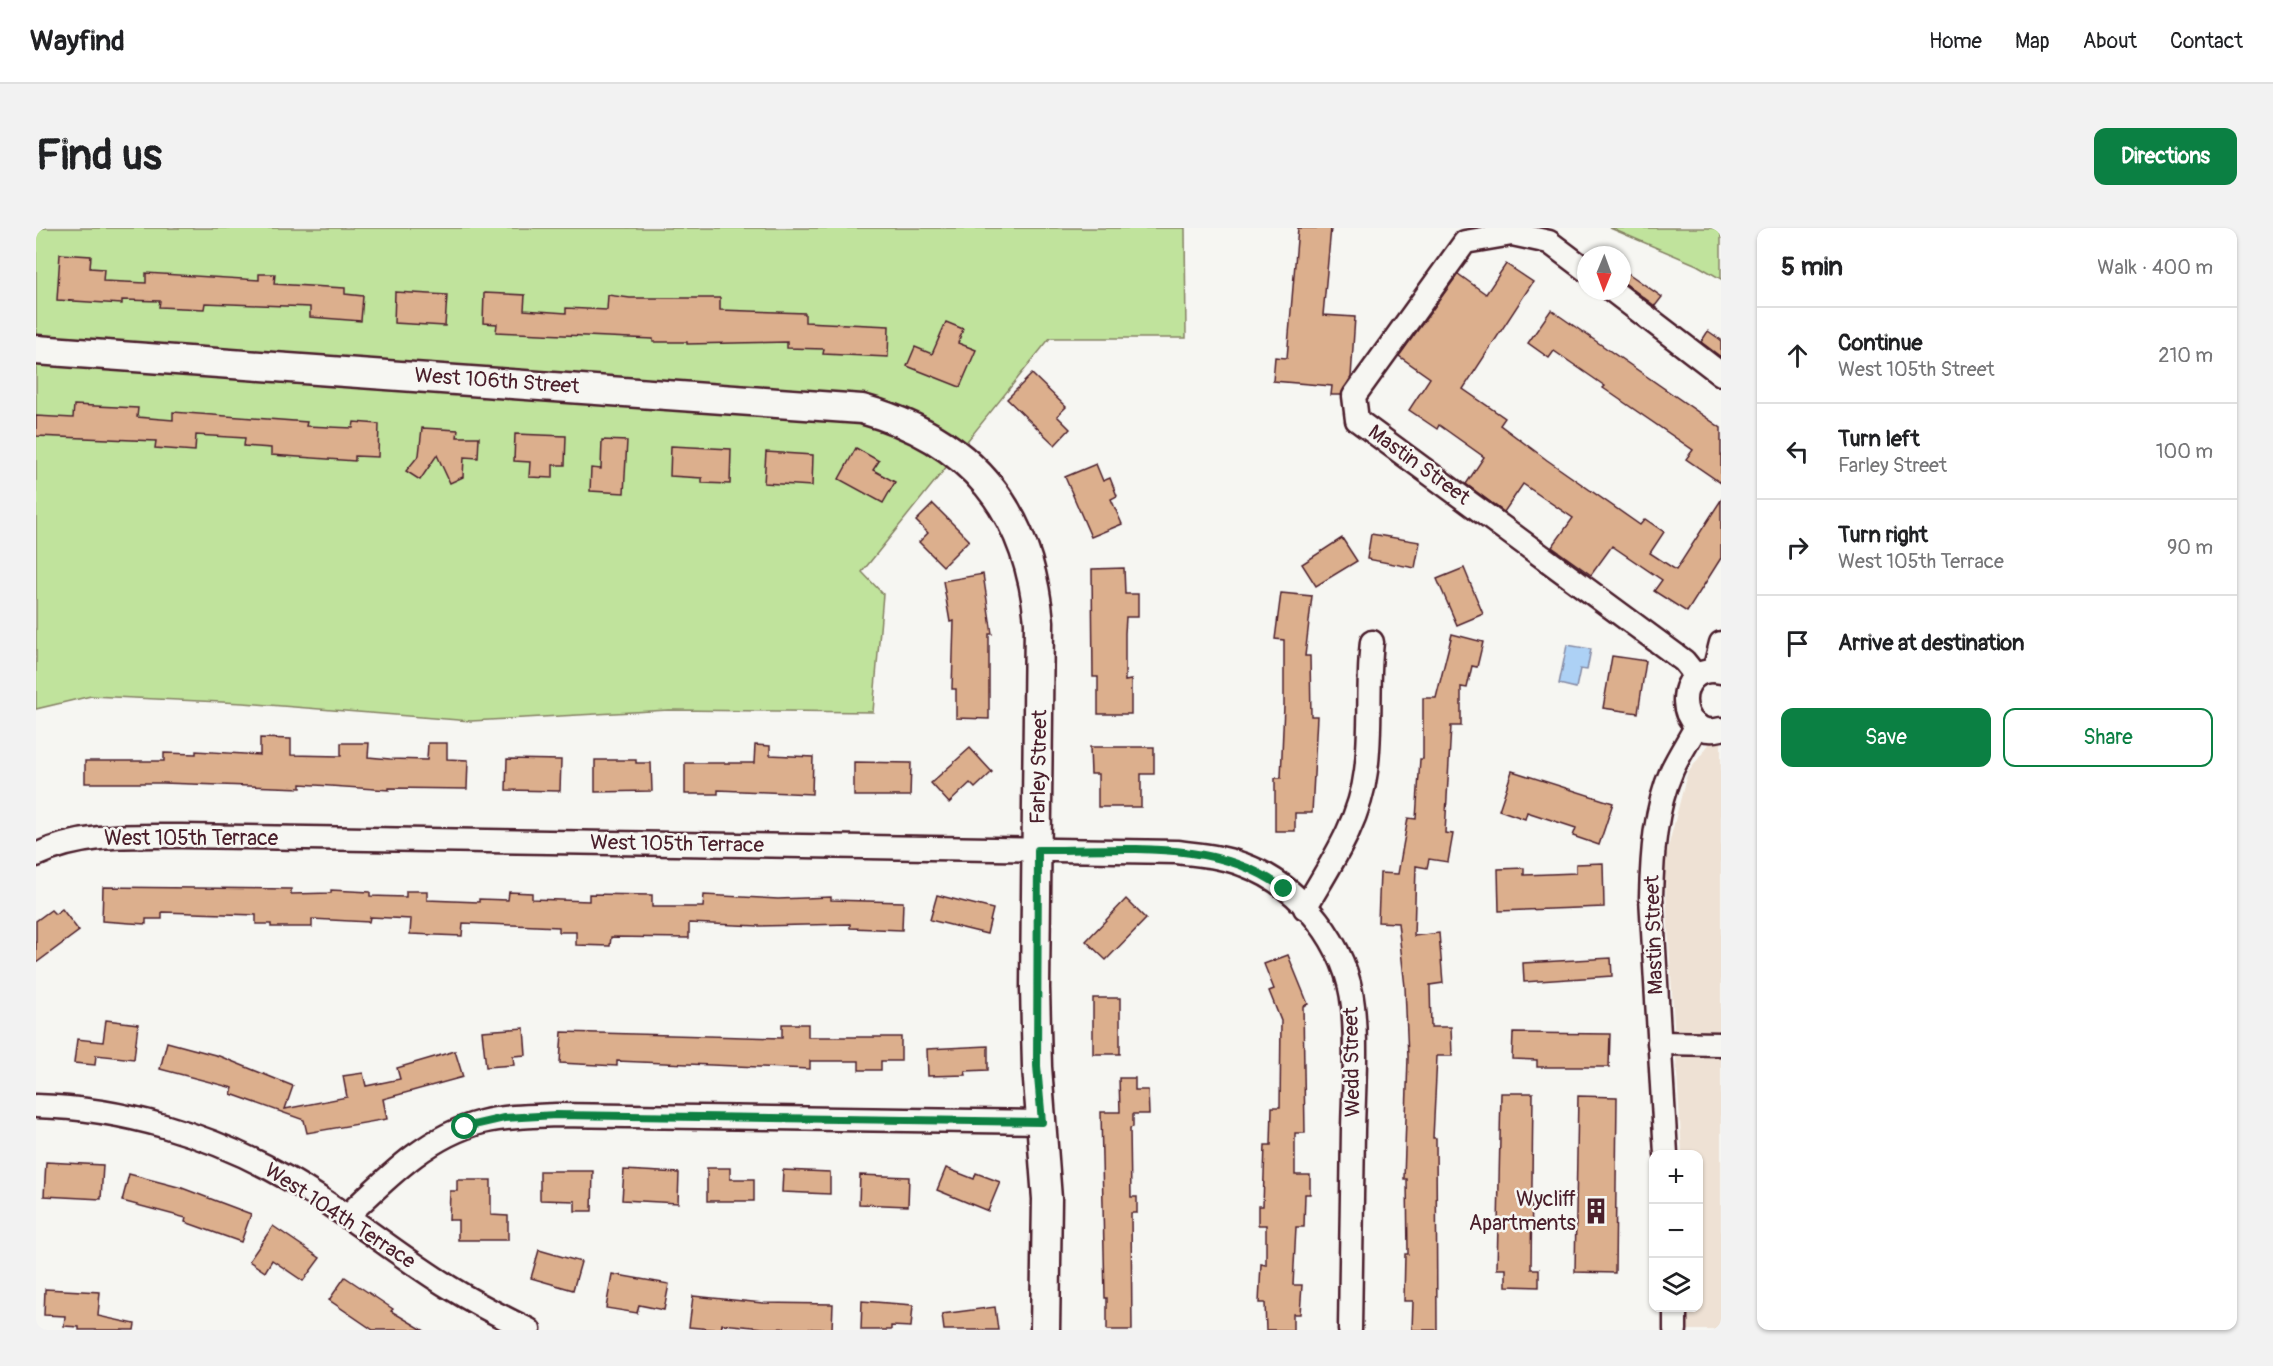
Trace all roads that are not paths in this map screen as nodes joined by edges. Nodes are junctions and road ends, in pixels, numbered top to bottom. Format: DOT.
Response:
graph roads {
  1 [pos="1577,263"];
  2 [pos="1625,300"];
  3 [pos="36,350"];
  4 [pos="1721,374"];
  5 [pos="949,448"];
  6 [pos="1372,642"];
  7 [pos="1721,643"];
  8 [pos="1711,673"];
  9 [pos="1697,725"];
  10 [pos="1721,729"];
  11 [pos="1038,850"];
  12 [pos="36,855"];
  13 [pos="1305,908"];
  14 [pos="1659,1043"];
  15 [pos="1721,1044"];
  16 [pos="36,1107"];
  17 [pos="1042,1122"];
  18 [pos="1666,1150"];
  19 [pos="347,1216"];
  20 [pos="1675,1312"];
  21 [pos="529,1330"];
  22 [pos="1045,1330"];
  23 [pos="1350,1330"];
  24 [pos="1675,1330"];
  1 -- 8 [label="street, Mastin Street"];
  2 -- 4 [label="street"];
  3 -- 5 [label="street, West 106th Street"];
  5 -- 11 [label="street, Farley Street"];
  6 -- 13 [label="street"];
  7 -- 8 [label="street"];
  8 -- 9 [label="street"];
  9 -- 10 [label="street"];
  9 -- 14 [label="street, Mastin Street"];
  11 -- 12 [label="street, West 105th Terrace"];
  11 -- 13 [label="street, West 105th Terrace"];
  11 -- 17 [label="street, Farley Street"];
  13 -- 23 [label="street, Wedd Street"];
  14 -- 15 [label="street"];
  14 -- 18 [label="street, Mastin Street"];
  16 -- 19 [label="street, West 104th Terrace"];
  17 -- 19 [label="street"];
  17 -- 22 [label="street, Farley Street"];
  19 -- 21 [label="street, West 104th Terrace"];
  20 -- 24 [label="street"];
}
